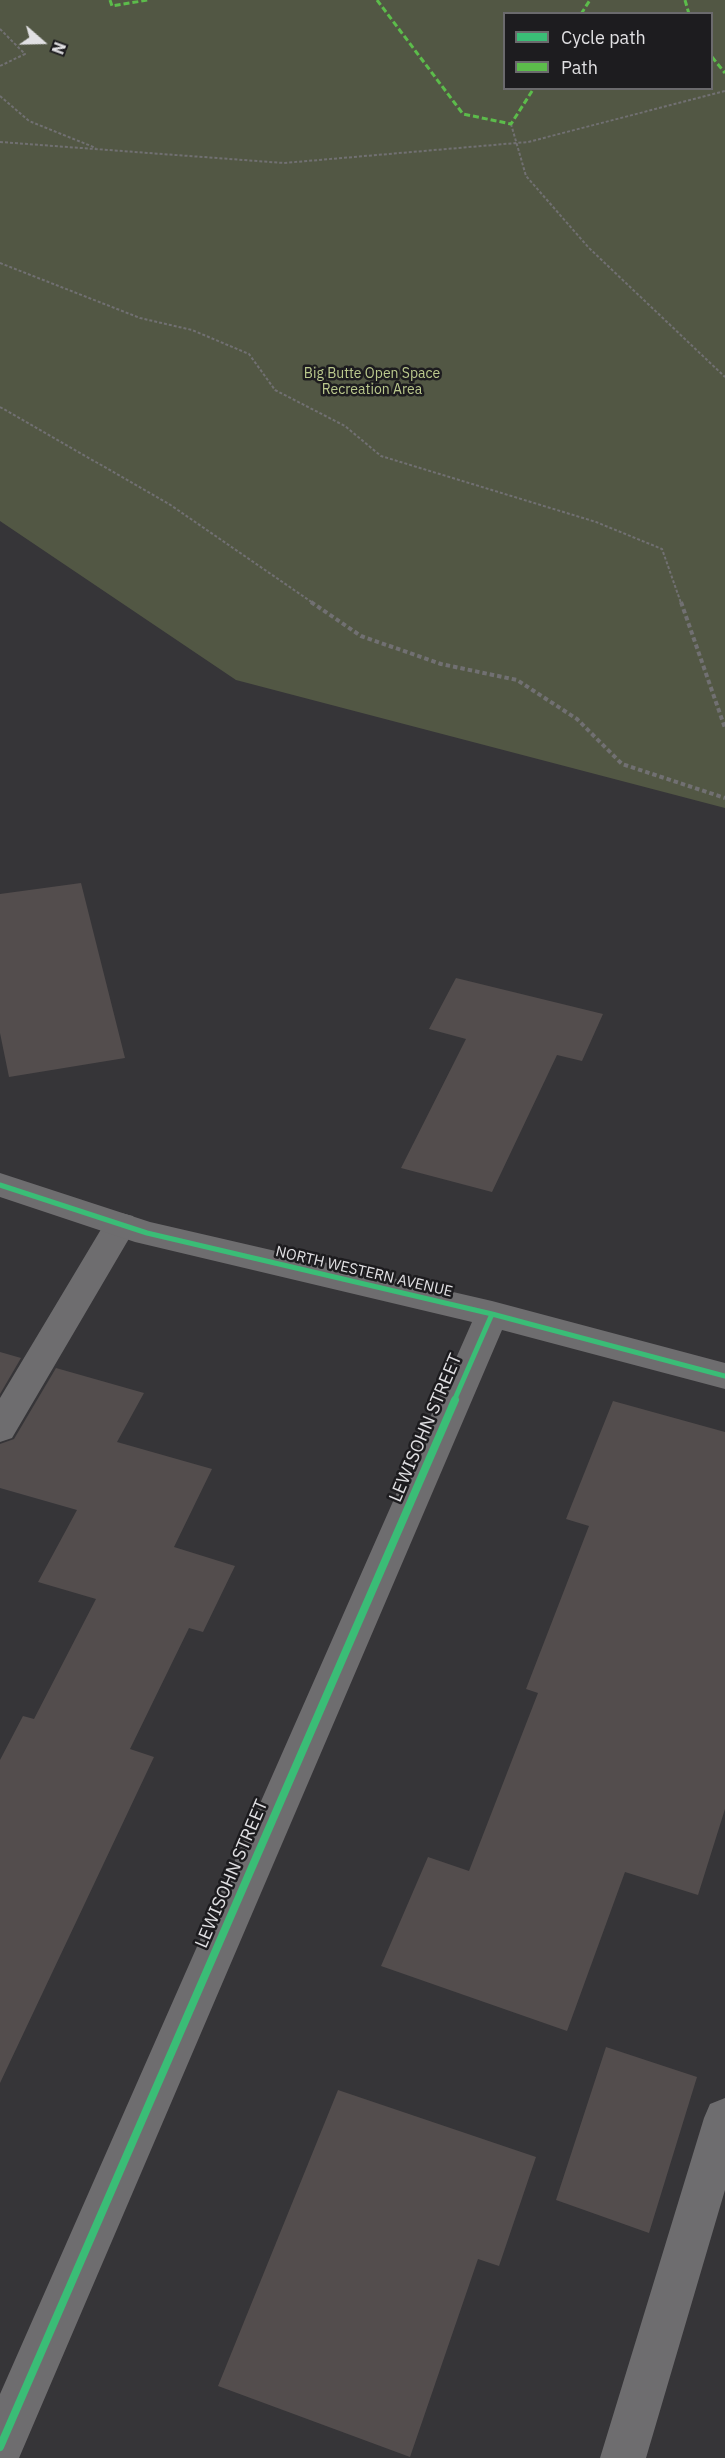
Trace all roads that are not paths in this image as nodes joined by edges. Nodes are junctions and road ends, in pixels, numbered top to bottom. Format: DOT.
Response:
graph roads {
  1 [pos="0,1185"];
  2 [pos="122,1225"];
  3 [pos="492,1314"];
  4 [pos="725,1376"];
  5 [pos="0,1428"];
  6 [pos="725,2118"];
  7 [pos="0,2446"];
  8 [pos="623,2458"];
  1 -- 2 [label="street, NORTH WESTERN AVENUE"];
  2 -- 3 [label="street, NORTH WESTERN AVENUE"];
  2 -- 5 [label="street"];
  3 -- 4 [label="street, NORTH WESTERN AVENUE"];
  3 -- 7 [label="street, LEWISOHN STREET"];
  6 -- 8 [label="street"];
}
